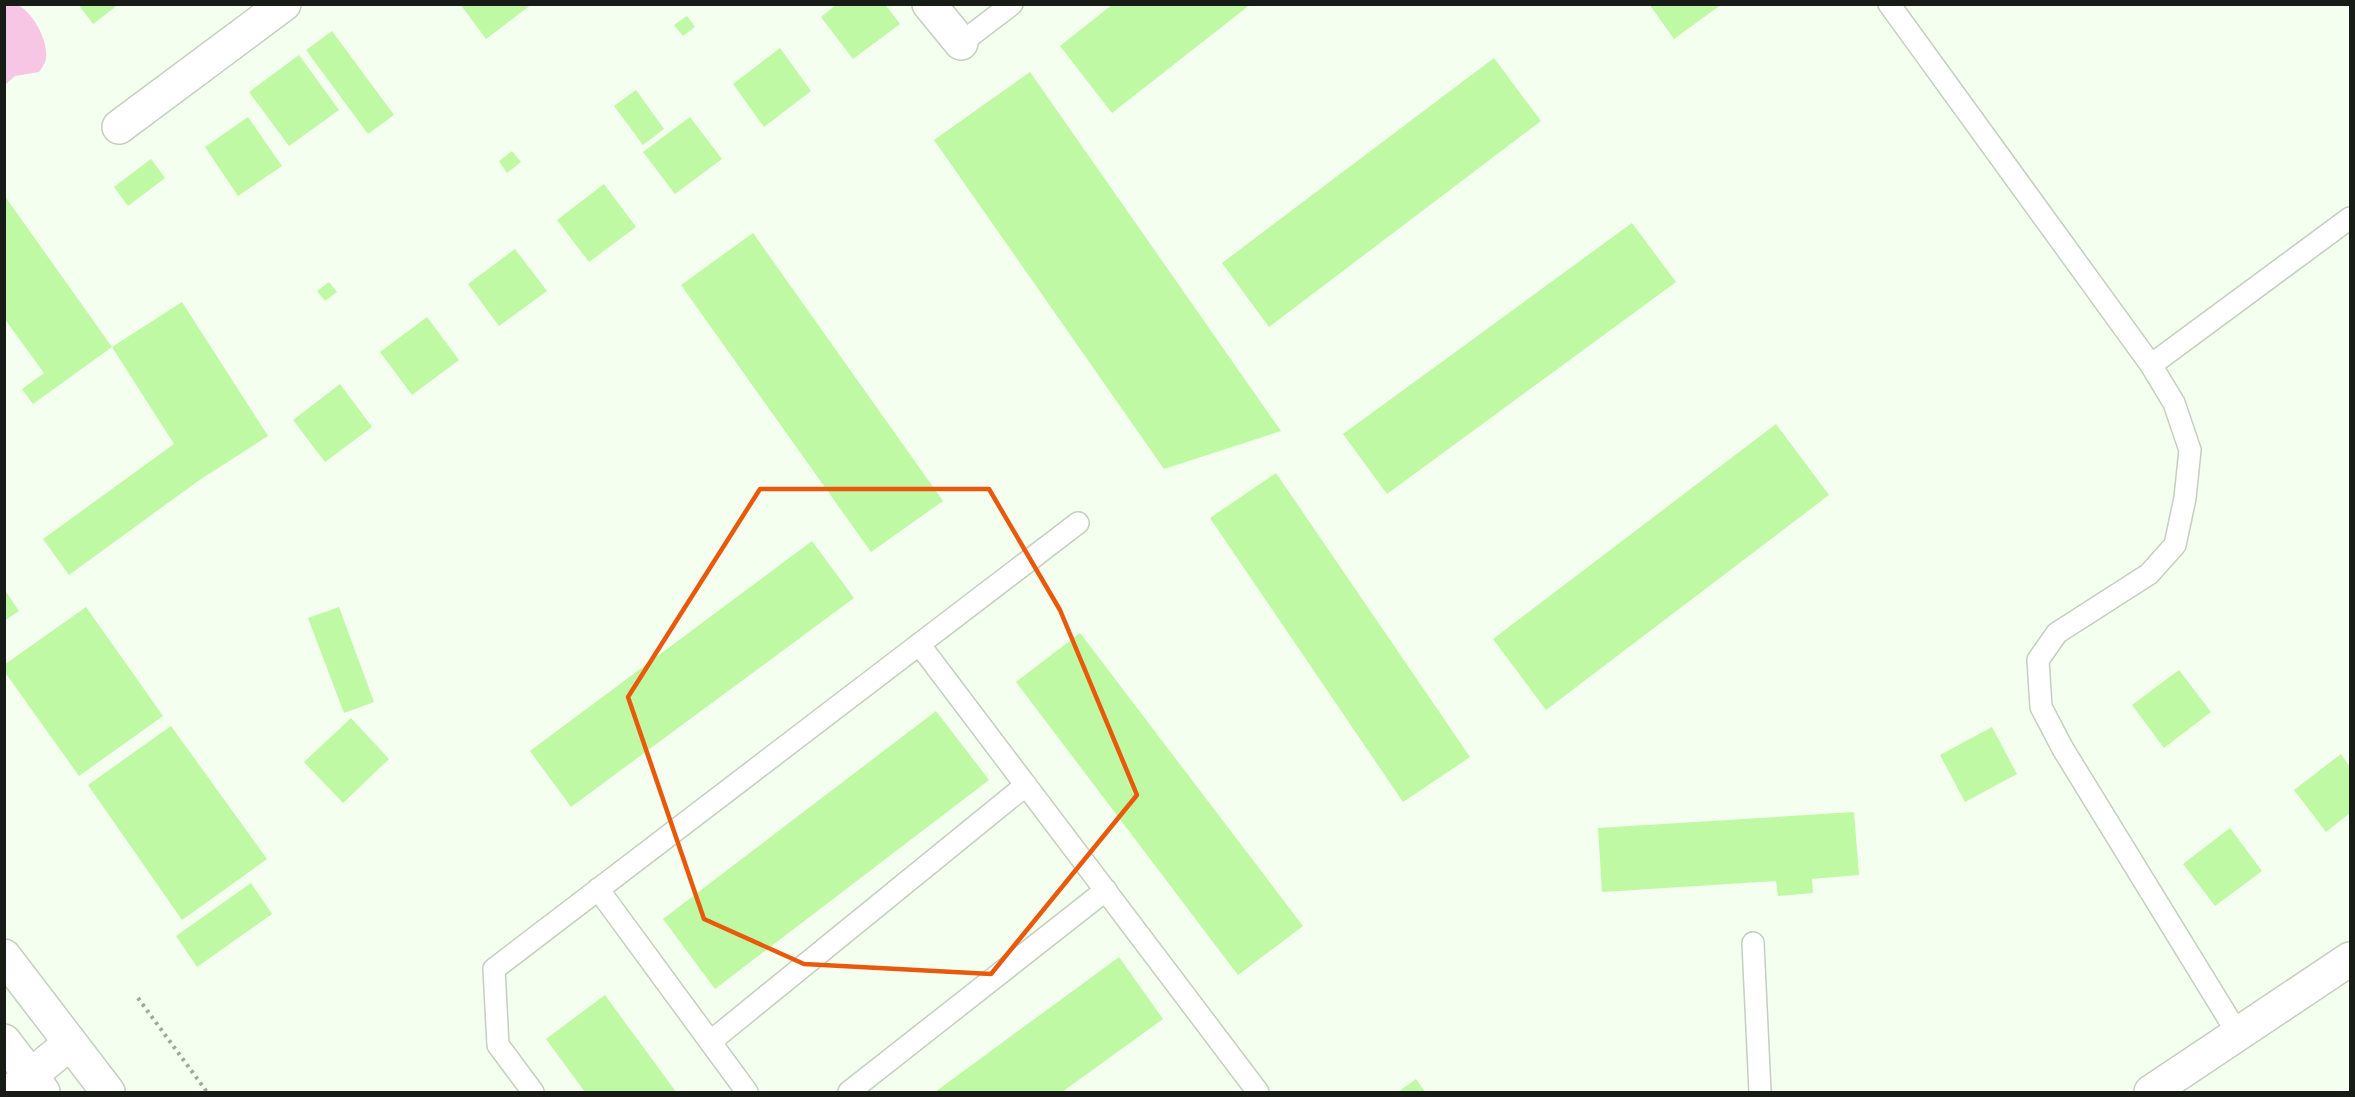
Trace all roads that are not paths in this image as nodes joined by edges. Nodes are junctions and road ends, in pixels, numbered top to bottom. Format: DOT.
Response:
graph roads {
  1 [pos="284,4"];
  2 [pos="929,4"];
  3 [pos="1012,4"];
  4 [pos="1889,4"];
  5 [pos="961,43"];
  6 [pos="119,127"];
  7 [pos="2350,219"];
  8 [pos="2151,364"];
  9 [pos="1078,523"];
  10 [pos="920,644"];
  11 [pos="1026,785"];
  12 [pos="598,889"];
  13 [pos="1106,890"];
  14 [pos="1753,943"];
  15 [pos="4,956"];
  16 [pos="2350,959"];
  17 [pos="2238,1034"];
  18 [pos="4,1041"];
  19 [pos="710,1042"];
  20 [pos="70,1043"];
  21 [pos="29,1087"];
  22 [pos="108,1092"];
  23 [pos="533,1092"];
  24 [pos="747,1092"];
  25 [pos="849,1092"];
  26 [pos="1258,1092"];
  27 [pos="1760,1092"];
  28 [pos="2151,1092"];
  1 -- 6 [label="street"];
  2 -- 5 [label="street"];
  3 -- 5 [label="lane"];
  4 -- 8 [label="lane"];
  7 -- 8 [label="lane"];
  8 -- 17 [label="lane"];
  9 -- 10 [label="lane"];
  10 -- 11 [label="lane"];
  10 -- 12 [label="lane"];
  11 -- 13 [label="lane"];
  11 -- 19 [label="lane"];
  12 -- 19 [label="lane"];
  12 -- 23 [label="lane"];
  13 -- 25 [label="lane"];
  13 -- 26 [label="lane"];
  14 -- 27 [label="lane"];
  15 -- 20 [label="street"];
  16 -- 17 [label="street"];
  17 -- 28 [label="street"];
  18 -- 21 [label="street"];
  19 -- 24 [label="lane"];
  20 -- 21 [label="street"];
  20 -- 22 [label="street"];
}
